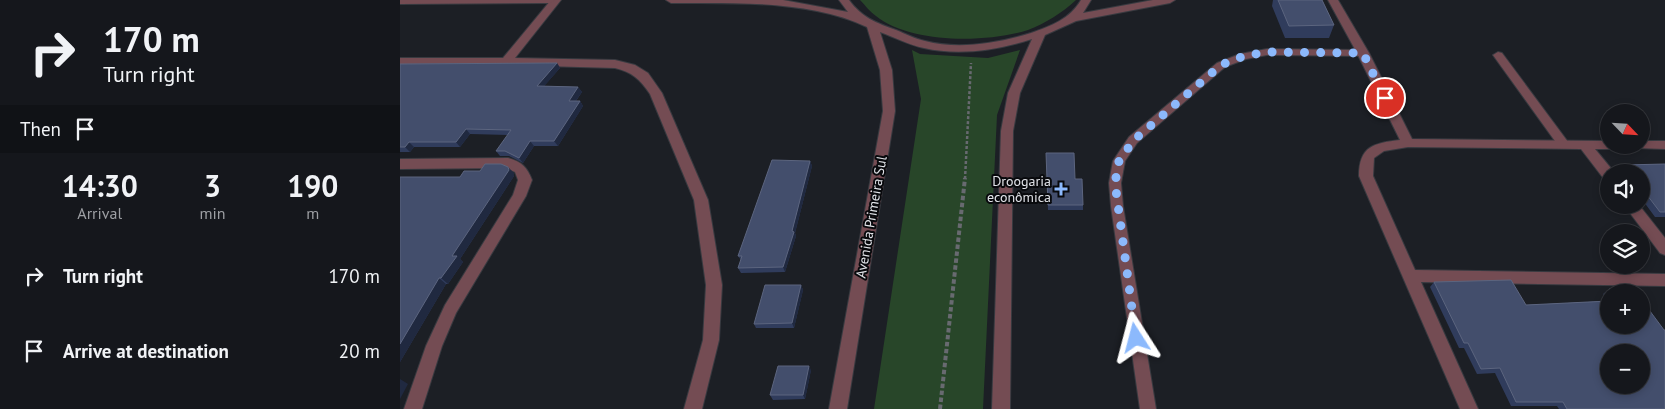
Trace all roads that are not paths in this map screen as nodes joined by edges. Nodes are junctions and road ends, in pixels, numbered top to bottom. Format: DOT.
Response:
graph roads {
  1 [pos="550,0"];
  2 [pos="556,0"];
  3 [pos="671,0"];
  4 [pos="844,0"];
  5 [pos="1086,0"];
  6 [pos="1170,0"];
  7 [pos="1333,0"];
  8 [pos="400,1"];
  9 [pos="855,17"];
  10 [pos="1074,18"];
  11 [pos="872,25"];
  12 [pos="1040,34"];
  13 [pos="1363,53"];
  14 [pos="1498,55"];
  15 [pos="400,62"];
  16 [pos="506,62"];
  17 [pos="1408,144"];
  18 [pos="1564,145"];
  19 [pos="1585,145"];
  20 [pos="1600,145"];
  21 [pos="1650,145"];
  22 [pos="1665,145"];
  23 [pos="400,164"];
  24 [pos="1600,164"];
  25 [pos="1638,214"];
  26 [pos="1665,249"];
  27 [pos="1409,276"];
  28 [pos="1665,280"];
  29 [pos="413,409"];
  30 [pos="693,409"];
  31 [pos="838,409"];
  32 [pos="1002,409"];
  33 [pos="1148,409"];
  34 [pos="1469,409"];
  1 -- 8 [label="street"];
  2 -- 16 [label="street"];
  3 -- 9 [label="street"];
  4 -- 9 [label="street"];
  5 -- 10 [label="street"];
  6 -- 10 [label="street"];
  7 -- 13 [label="street"];
  9 -- 11 [label="street"];
  10 -- 12 [label="street"];
  11 -- 12 [label="street"];
  11 -- 31 [label="street, Avenida Primeira Sul"];
  12 -- 32 [label="street"];
  13 -- 17 [label="street"];
  13 -- 33 [label="lane"];
  14 -- 18 [label="lane"];
  15 -- 16 [label="street"];
  16 -- 30 [label="street"];
  17 -- 18 [label="street"];
  17 -- 27 [label="street"];
  18 -- 19 [label="street"];
  19 -- 20 [label="street"];
  19 -- 24 [label="street"];
  21 -- 22 [label="street"];
  23 -- 29 [label="street"];
  25 -- 26 [label="street"];
  27 -- 28 [label="street"];
  27 -- 34 [label="street"];
}
